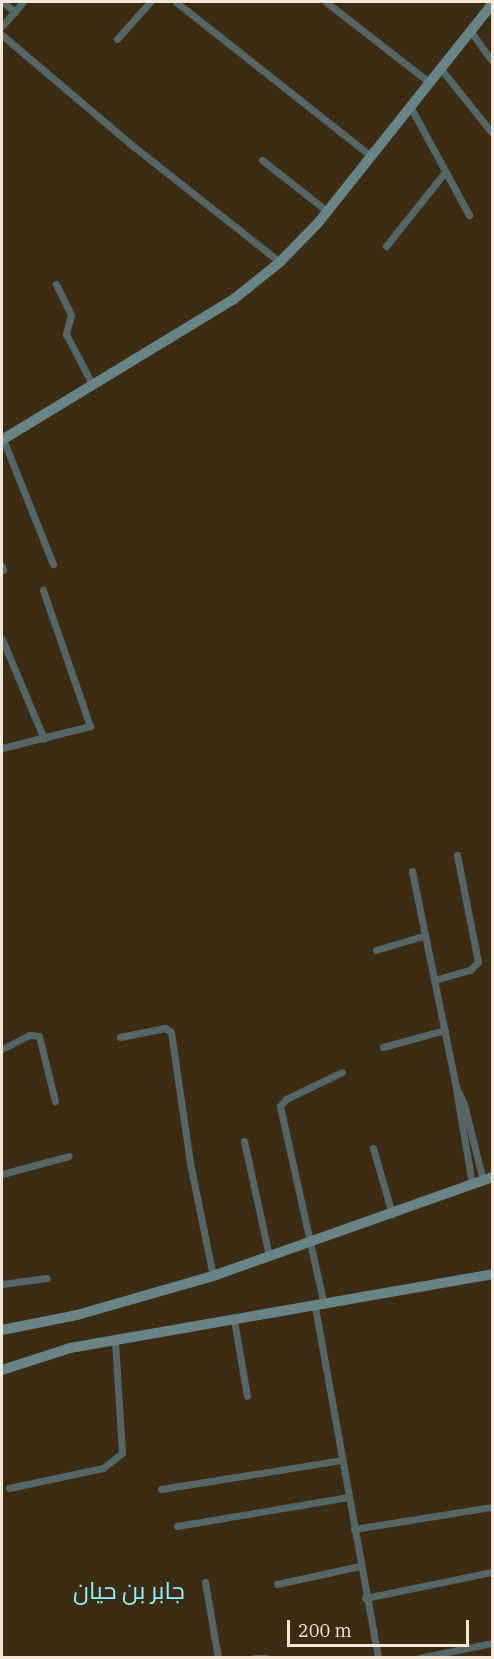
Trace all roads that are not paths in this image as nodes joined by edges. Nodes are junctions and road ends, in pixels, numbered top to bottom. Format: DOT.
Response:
graph roads {
  1 [pos="3,2"];
  2 [pos="23,2"];
  3 [pos="150,2"];
  4 [pos="176,2"];
  5 [pos="326,2"];
  6 [pos="492,4"];
  7 [pos="15,12"];
  8 [pos="2,26"];
  9 [pos="471,32"];
  10 [pos="2,35"];
  11 [pos="117,39"];
  12 [pos="492,61"];
  13 [pos="441,69"];
  14 [pos="430,83"];
  15 [pos="411,108"];
  16 [pos="492,133"];
  17 [pos="371,156"];
  18 [pos="262,160"];
  19 [pos="445,172"];
  20 [pos="327,212"];
  21 [pos="469,214"];
  22 [pos="386,246"];
  23 [pos="280,262"];
  24 [pos="56,284"];
  25 [pos="92,384"];
  26 [pos="2,439"];
  27 [pos="53,564"];
  28 [pos="43,590"];
  29 [pos="2,639"];
  30 [pos="44,738"];
  31 [pos="2,748"];
  32 [pos="457,855"];
  33 [pos="412,871"];
  34 [pos="423,936"];
  35 [pos="376,950"];
  36 [pos="434,980"];
  37 [pos="445,1030"];
  38 [pos="120,1036"];
  39 [pos="383,1047"];
  40 [pos="2,1049"];
  41 [pos="342,1072"];
  42 [pos="456,1087"];
  43 [pos="55,1101"];
  44 [pos="244,1141"];
  45 [pos="374,1148"];
  46 [pos="69,1156"];
  47 [pos="2,1174"];
  48 [pos="482,1181"];
  49 [pos="392,1214"];
  50 [pos="312,1242"];
  51 [pos="269,1256"];
  52 [pos="492,1274"];
  53 [pos="213,1276"];
  54 [pos="47,1278"];
  55 [pos="2,1284"];
  56 [pos="319,1306"];
  57 [pos="234,1320"];
  58 [pos="2,1330"];
  59 [pos="115,1341"];
  60 [pos="2,1370"];
  61 [pos="247,1396"];
  62 [pos="343,1460"];
  63 [pos="9,1488"];
  64 [pos="161,1489"];
  65 [pos="349,1497"];
  66 [pos="492,1507"];
  67 [pos="177,1526"];
  68 [pos="354,1529"];
  69 [pos="360,1566"];
  70 [pos="492,1572"];
  71 [pos="205,1582"];
  72 [pos="277,1584"];
  73 [pos="365,1598"];
  74 [pos="492,1642"];
  75 [pos="218,1658"];
  76 [pos="254,1658"];
  77 [pos="266,1658"];
  78 [pos="378,1658"];
  79 [pos="419,1658"];
  1 -- 7 [label="street"];
  2 -- 7 [label="street"];
  3 -- 11 [label="street"];
  4 -- 17 [label="street"];
  5 -- 14 [label="street"];
  6 -- 9 [label="main road"];
  7 -- 8 [label="street"];
  9 -- 12 [label="street"];
  9 -- 13 [label="main road"];
  10 -- 23 [label="street"];
  13 -- 14 [label="main road"];
  13 -- 16 [label="street"];
  14 -- 15 [label="main road"];
  15 -- 17 [label="main road"];
  15 -- 19 [label="street"];
  17 -- 20 [label="main road"];
  18 -- 20 [label="street"];
  19 -- 21 [label="street"];
  19 -- 22 [label="street"];
  20 -- 23 [label="main road"];
  23 -- 25 [label="main road"];
  24 -- 25 [label="street"];
  25 -- 26 [label="main road"];
  26 -- 27 [label="street"];
  28 -- 30 [label="street"];
  29 -- 30 [label="street"];
  30 -- 31 [label="street"];
  32 -- 36 [label="street"];
  33 -- 34 [label="street"];
  34 -- 35 [label="street"];
  34 -- 36 [label="street"];
  36 -- 37 [label="street"];
  37 -- 39 [label="street"];
  37 -- 42 [label="street"];
  38 -- 53 [label="street"];
  40 -- 43 [label="street"];
  41 -- 50 [label="street"];
  42 -- 48 [label="street"];
  42 -- 48 [label="street"];
  44 -- 51 [label="street"];
  45 -- 49 [label="street"];
  46 -- 47 [label="street"];
  48 -- 49 [label="main road"];
  49 -- 50 [label="main road"];
  50 -- 51 [label="main road"];
  50 -- 56 [label="street"];
  51 -- 53 [label="main road"];
  52 -- 56 [label="main road"];
  53 -- 58 [label="main road"];
  54 -- 55 [label="street"];
  56 -- 57 [label="main road"];
  56 -- 62 [label="street"];
  57 -- 59 [label="main road"];
  57 -- 61 [label="street"];
  59 -- 60 [label="main road"];
  59 -- 63 [label="street"];
  62 -- 64 [label="street"];
  62 -- 65 [label="street"];
  65 -- 67 [label="street"];
  65 -- 68 [label="street"];
  66 -- 68 [label="street"];
  68 -- 69 [label="street"];
  69 -- 72 [label="street"];
  69 -- 73 [label="street"];
  70 -- 73 [label="street"];
  71 -- 75 [label="street"];
  73 -- 78 [label="street"];
  74 -- 79 [label="street"];
  76 -- 77 [label="street"];
}
